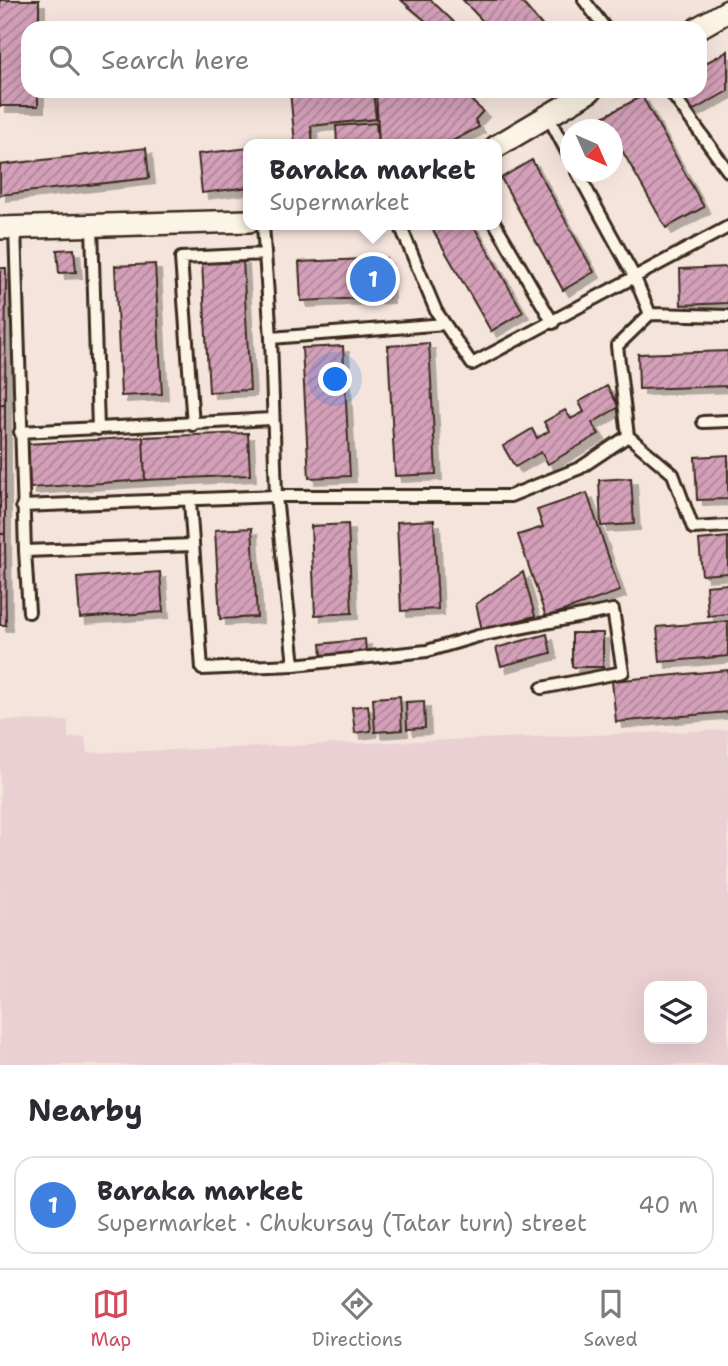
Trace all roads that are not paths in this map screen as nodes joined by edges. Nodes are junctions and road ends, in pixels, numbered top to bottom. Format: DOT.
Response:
graph roads {
  1 [pos="584,0"];
  2 [pos="728,11"];
  3 [pos="600,21"];
  4 [pos="707,23"];
  5 [pos="578,98"];
  6 [pos="675,98"];
  7 [pos="548,116"];
  8 [pos="560,139"];
  9 [pos="502,143"];
  10 [pos="727,169"];
  11 [pos="583,182"];
  12 [pos="243,221"];
  13 [pos="92,226"];
  14 [pos="728,227"];
  15 [pos="8,228"];
  16 [pos="263,230"];
  17 [pos="402,230"];
  18 [pos="499,230"];
  19 [pos="265,254"];
  20 [pos="635,278"];
  21 [pos="650,314"];
  22 [pos="728,316"];
  23 [pos="553,323"];
  24 [pos="445,324"];
  25 [pos="271,338"];
  26 [pos="272,419"];
  27 [pos="728,421"];
  28 [pos="703,422"];
  29 [pos="193,425"];
  30 [pos="98,429"];
  31 [pos="20,432"];
  32 [pos="628,436"];
  33 [pos="276,496"];
  34 [pos="190,500"];
  35 [pos="22,506"];
  36 [pos="728,526"];
  37 [pos="193,545"];
  38 [pos="25,551"];
  39 [pos="29,612"];
  40 [pos="294,665"];
  41 [pos="542,688"];
  1 -- 3 [label="lane"];
  2 -- 4 [label="street"];
  5 -- 7 [label="street"];
  6 -- 10 [label="lane"];
  7 -- 8 [label="lane"];
  7 -- 9 [label="street"];
  11 -- 20 [label="lane"];
  12 -- 13 [label="street"];
  13 -- 15 [label="street"];
  13 -- 30 [label="lane"];
  14 -- 20 [label="lane"];
  15 -- 31 [label="lane"];
  16 -- 19 [label="lane"];
  17 -- 24 [label="lane"];
  18 -- 23 [label="lane"];
  19 -- 25 [label="lane"];
  19 -- 29 [label="lane"];
  20 -- 21 [label="lane"];
  20 -- 23 [label="lane"];
  21 -- 22 [label="lane"];
  21 -- 32 [label="lane"];
  23 -- 24 [label="lane"];
  24 -- 25 [label="lane"];
  25 -- 26 [label="lane"];
  26 -- 29 [label="lane"];
  26 -- 33 [label="lane"];
  27 -- 28 [label="lane"];
  29 -- 30 [label="lane"];
  30 -- 31 [label="lane"];
  31 -- 35 [label="lane"];
  32 -- 33 [label="lane"];
  32 -- 36 [label="lane"];
  33 -- 34 [label="lane"];
  33 -- 40 [label="lane"];
  34 -- 35 [label="lane"];
  34 -- 37 [label="lane"];
  35 -- 38 [label="lane"];
  37 -- 38 [label="lane"];
  37 -- 40 [label="lane"];
  38 -- 39 [label="lane"];
  40 -- 41 [label="lane"];
}
